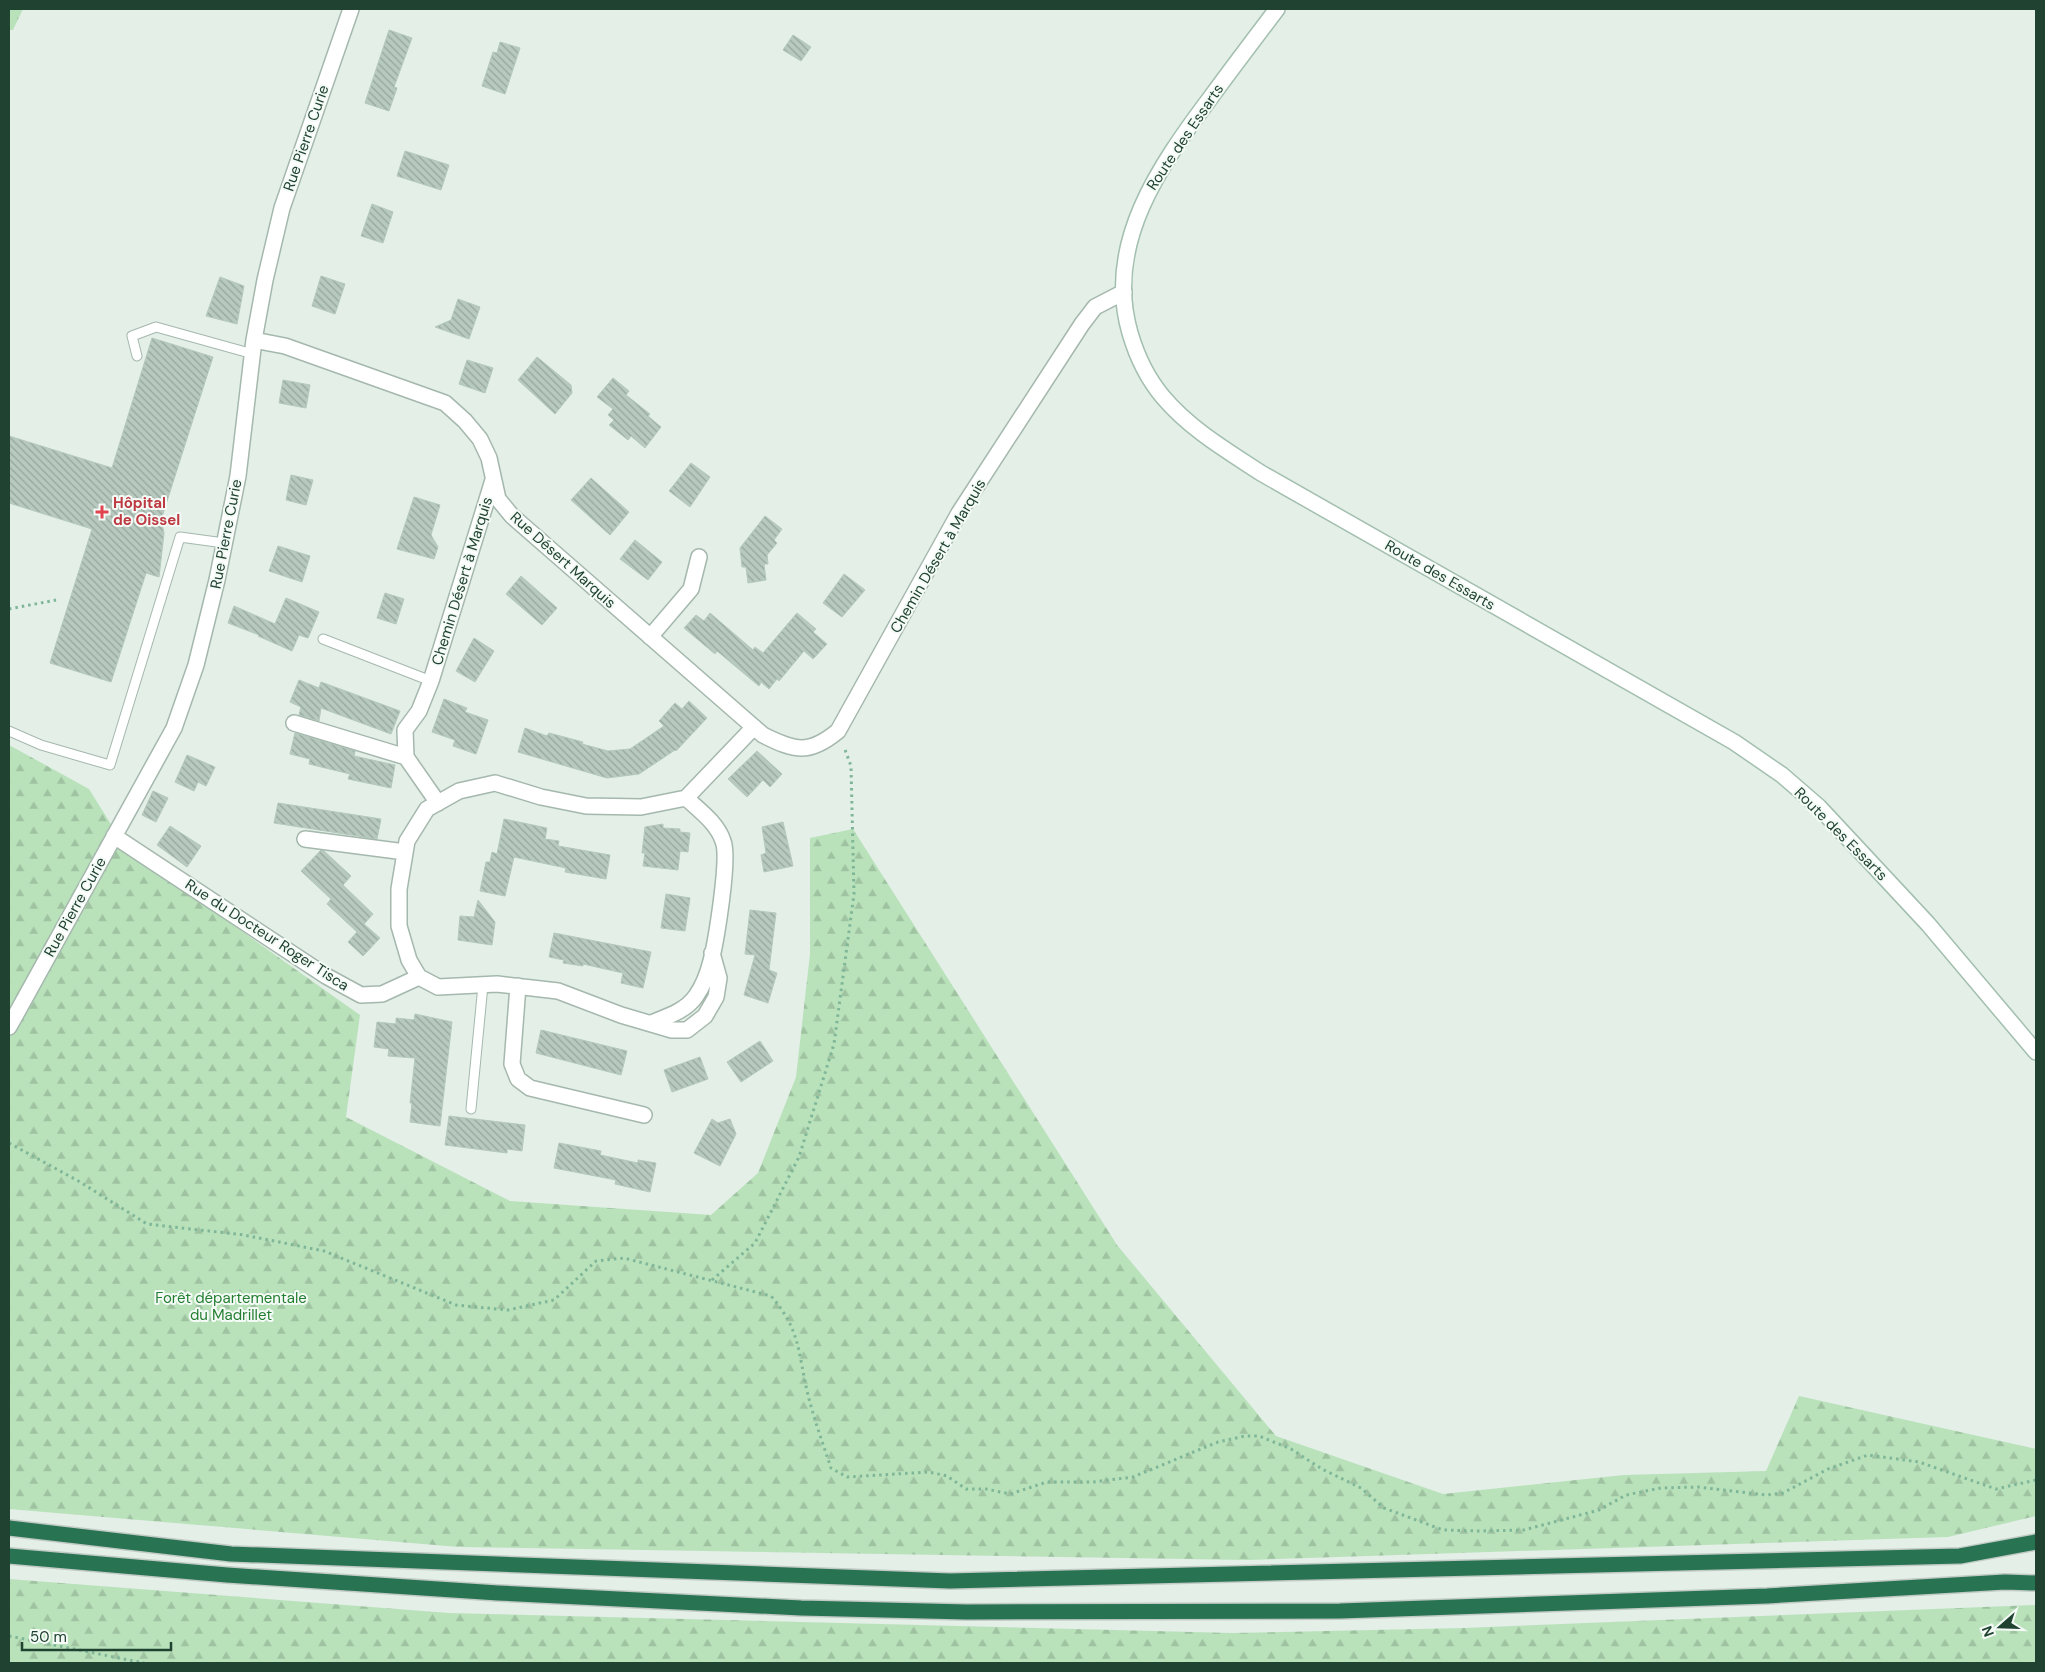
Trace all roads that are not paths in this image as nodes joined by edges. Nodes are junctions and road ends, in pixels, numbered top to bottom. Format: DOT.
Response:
graph roads {
  1 [pos="351,9"];
  2 [pos="1276,9"];
  3 [pos="1124,292"];
  4 [pos="254,347"];
  5 [pos="137,356"];
  6 [pos="493,480"];
  7 [pos="224,543"];
  8 [pos="699,556"];
  9 [pos="650,637"];
  10 [pos="323,639"];
  11 [pos="431,681"];
  12 [pos="294,723"];
  13 [pos="754,727"];
  14 [pos="9,731"];
  15 [pos="406,757"];
  16 [pos="686,798"];
  17 [pos="438,803"];
  18 [pos="114,836"];
  19 [pos="305,839"];
  20 [pos="405,852"];
  21 [pos="712,953"];
  22 [pos="420,977"];
  23 [pos="482,986"];
  24 [pos="518,986"];
  25 [pos="651,1023"];
  26 [pos="9,1027"];
  27 [pos="2036,1052"];
  28 [pos="471,1109"];
  29 [pos="644,1115"];
  30 [pos="9,1528"];
  31 [pos="2036,1542"];
  32 [pos="9,1556"];
  33 [pos="2036,1583"];
  1 -- 4 [label="street, Rue Pierre Curie"];
  2 -- 3 [label="street, Route des Essarts"];
  3 -- 13 [label="street, Chemin Désert à Marquis"];
  3 -- 27 [label="street, Route des Essarts"];
  4 -- 5 [label="lane"];
  4 -- 6 [label="street, Rue Désert Marquis"];
  4 -- 7 [label="street, Rue Pierre Curie"];
  6 -- 9 [label="street, Rue Désert Marquis"];
  6 -- 11 [label="street, Chemin Désert à Marquis"];
  7 -- 14 [label="lane"];
  7 -- 18 [label="street, Rue Pierre Curie"];
  8 -- 9 [label="street"];
  9 -- 13 [label="street, Rue Désert Marquis"];
  10 -- 11 [label="lane"];
  11 -- 15 [label="street, Chemin Désert à Marquis"];
  12 -- 15 [label="street"];
  13 -- 16 [label="street"];
  15 -- 17 [label="street"];
  16 -- 17 [label="street"];
  16 -- 21 [label="street"];
  17 -- 20 [label="street"];
  18 -- 22 [label="street, Rue du Docteur Roger Tisca"];
  18 -- 26 [label="street, Rue Pierre Curie"];
  19 -- 20 [label="street"];
  20 -- 22 [label="street"];
  21 -- 25 [label="street"];
  21 -- 25 [label="street"];
  22 -- 23 [label="street"];
  23 -- 24 [label="street"];
  23 -- 28 [label="lane"];
  24 -- 25 [label="street"];
  24 -- 29 [label="street"];
  30 -- 31 [label="highway"];
  32 -- 33 [label="highway"];
}
